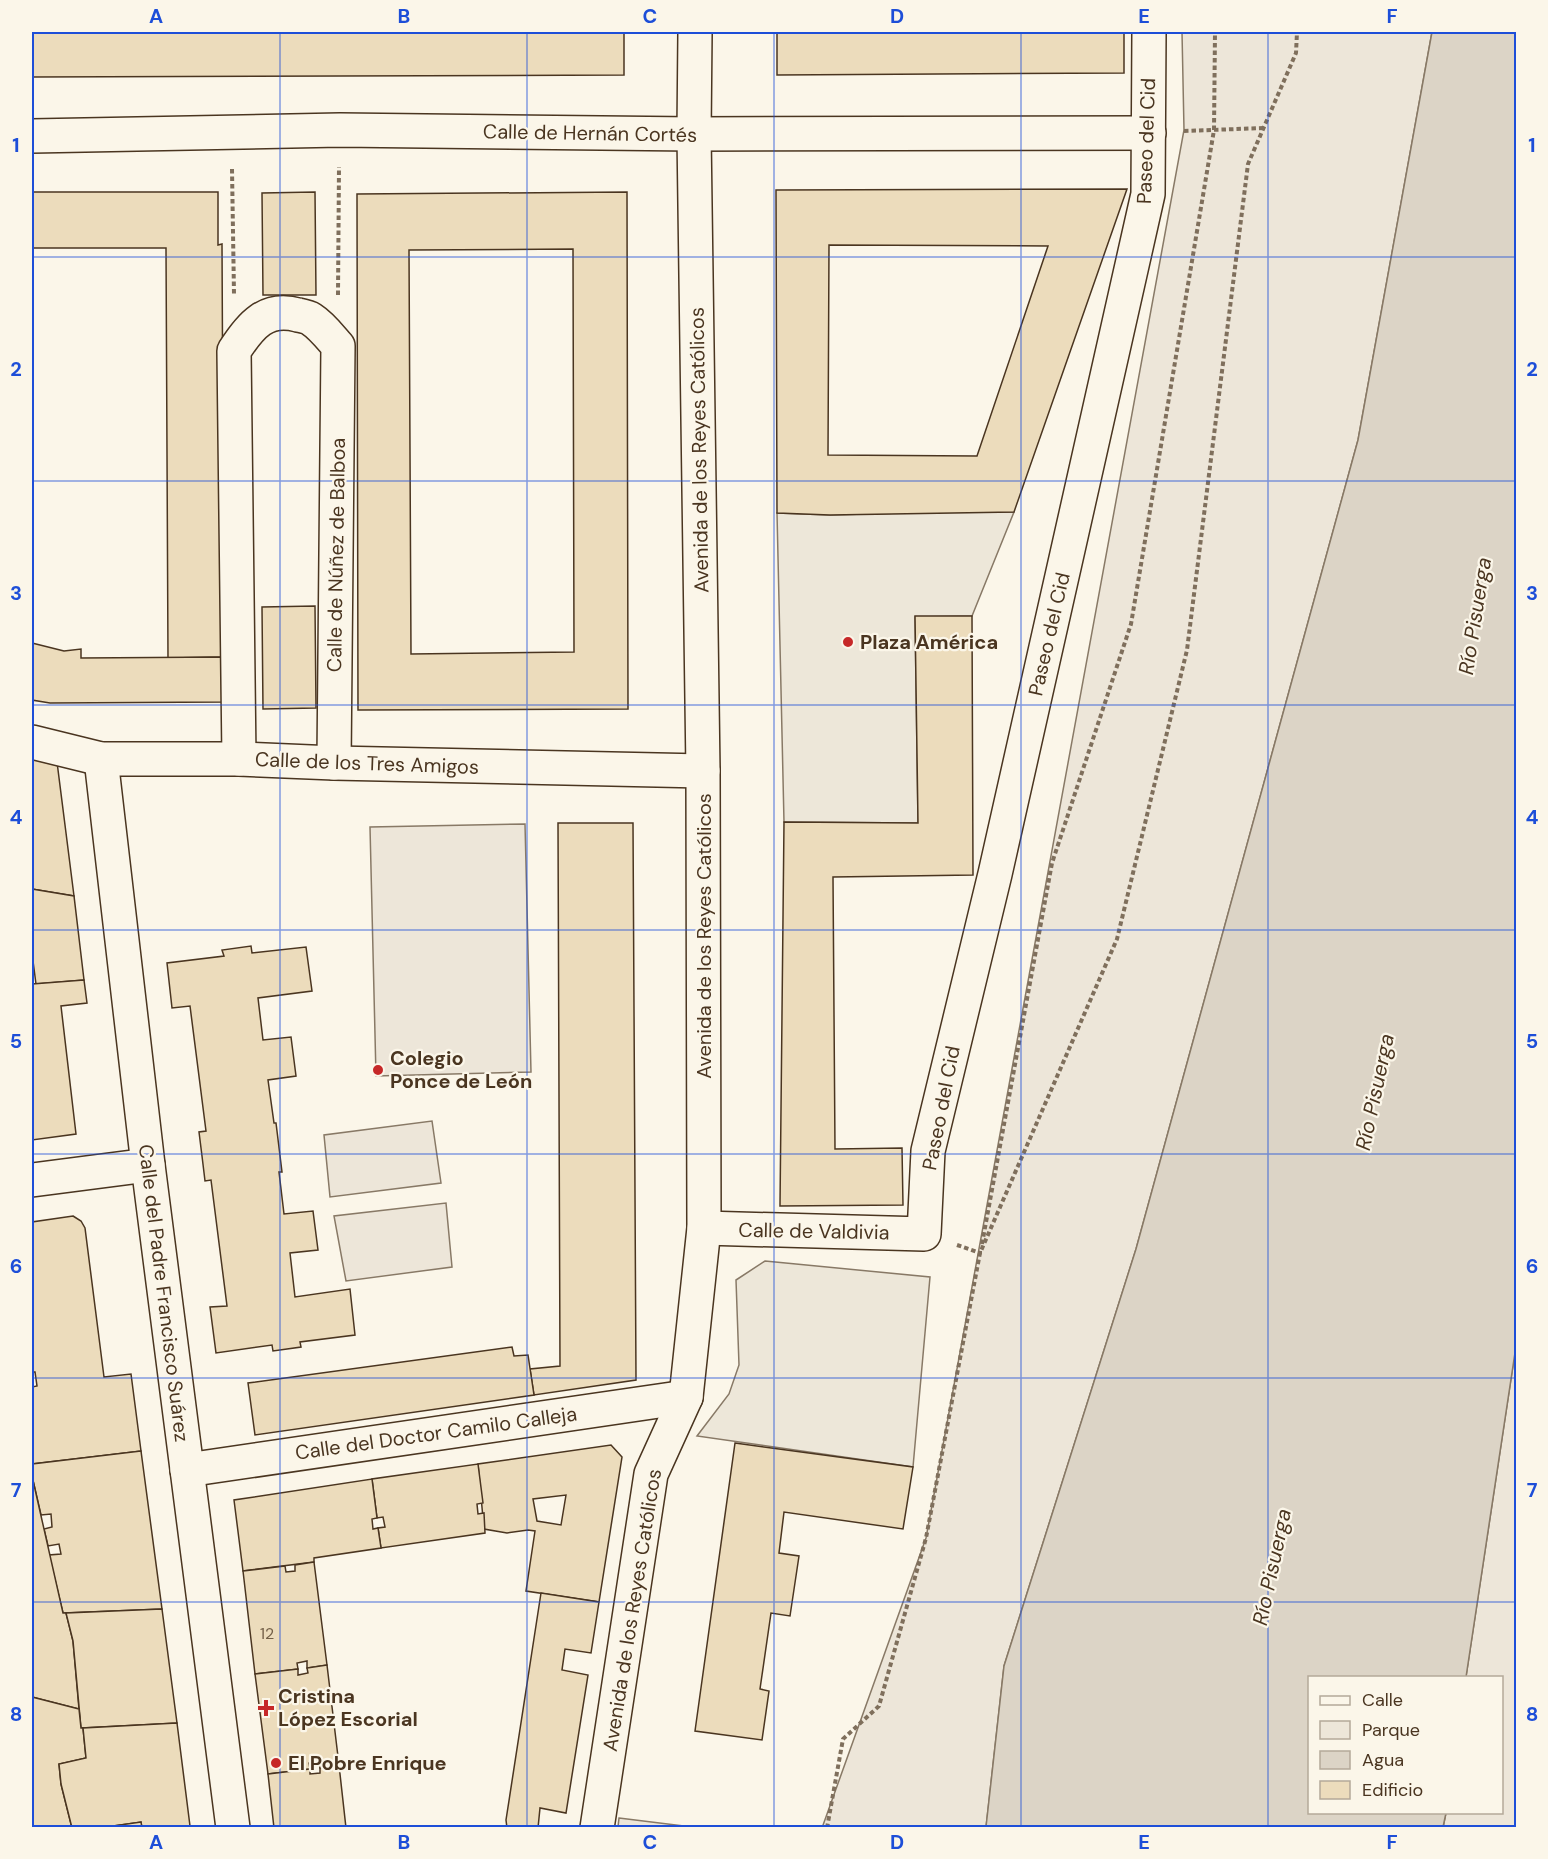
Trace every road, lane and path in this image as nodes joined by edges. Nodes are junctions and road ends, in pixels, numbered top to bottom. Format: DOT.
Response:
graph roads {
  1 [pos="695,32"];
  2 [pos="1149,32"];
  3 [pos="1215,32"];
  4 [pos="1297,32"];
  5 [pos="1264,128"];
  6 [pos="340,130"];
  7 [pos="1214,130"];
  8 [pos="232,132"];
  9 [pos="1149,133"];
  10 [pos="694,134"];
  11 [pos="32,136"];
  12 [pos="338,346"];
  13 [pos="234,351"];
  14 [pos="32,742"];
  15 [pos="101,759"];
  16 [pos="238,759"];
  17 [pos="334,763"];
  18 [pos="704,771"];
  19 [pos="148,1165"];
  20 [pos="32,1180"];
  21 [pos="704,1228"];
  22 [pos="924,1234"];
  23 [pos="980,1253"];
  24 [pos="686,1397"];
  25 [pos="187,1470"];
  26 [pos="233,1827"];
  27 [pos="597,1827"];
  28 [pos="827,1827"];
  1 -- 10 [label="street, Avenida de los Reyes Católicos"];
  2 -- 9 [label="street, Paseo del Cid"];
  3 -- 7 [label="path"];
  4 -- 5 [label="path"];
  5 -- 7 [label="path"];
  5 -- 23 [label="path"];
  6 -- 8 [label="street, Calle de Hernán Cortés"];
  6 -- 10 [label="street, Calle de Hernán Cortés"];
  6 -- 12 [label="path"];
  7 -- 9 [label="path"];
  7 -- 23 [label="path"];
  8 -- 11 [label="street, Calle de Hernán Cortés"];
  8 -- 13 [label="path"];
  9 -- 10 [label="street, Calle de Hernán Cortés"];
  9 -- 22 [label="street, Paseo del Cid"];
  10 -- 18 [label="street, Avenida de los Reyes Católicos"];
  12 -- 13 [label="street"];
  12 -- 17 [label="street, Calle de Núñez de Balboa"];
  13 -- 16 [label="street"];
  14 -- 15 [label="street, Calle de los Tres Amigos"];
  15 -- 16 [label="street, Calle de los Tres Amigos"];
  15 -- 19 [label="street, Calle del Padre Francisco Suárez"];
  16 -- 17 [label="street, Calle de los Tres Amigos"];
  17 -- 18 [label="street, Calle de los Tres Amigos"];
  18 -- 21 [label="street, Avenida de los Reyes Católicos"];
  19 -- 20 [label="street"];
  19 -- 25 [label="street, Calle del Padre Francisco Suárez"];
  21 -- 22 [label="street, Calle de Valdivia"];
  21 -- 24 [label="street, Avenida de los Reyes Católicos"];
  23 -- 28 [label="path"];
  24 -- 25 [label="street, Calle del Doctor Camilo Calleja"];
  24 -- 27 [label="street, Avenida de los Reyes Católicos"];
  25 -- 26 [label="street, Calle del Padre Francisco Suárez"];
}
